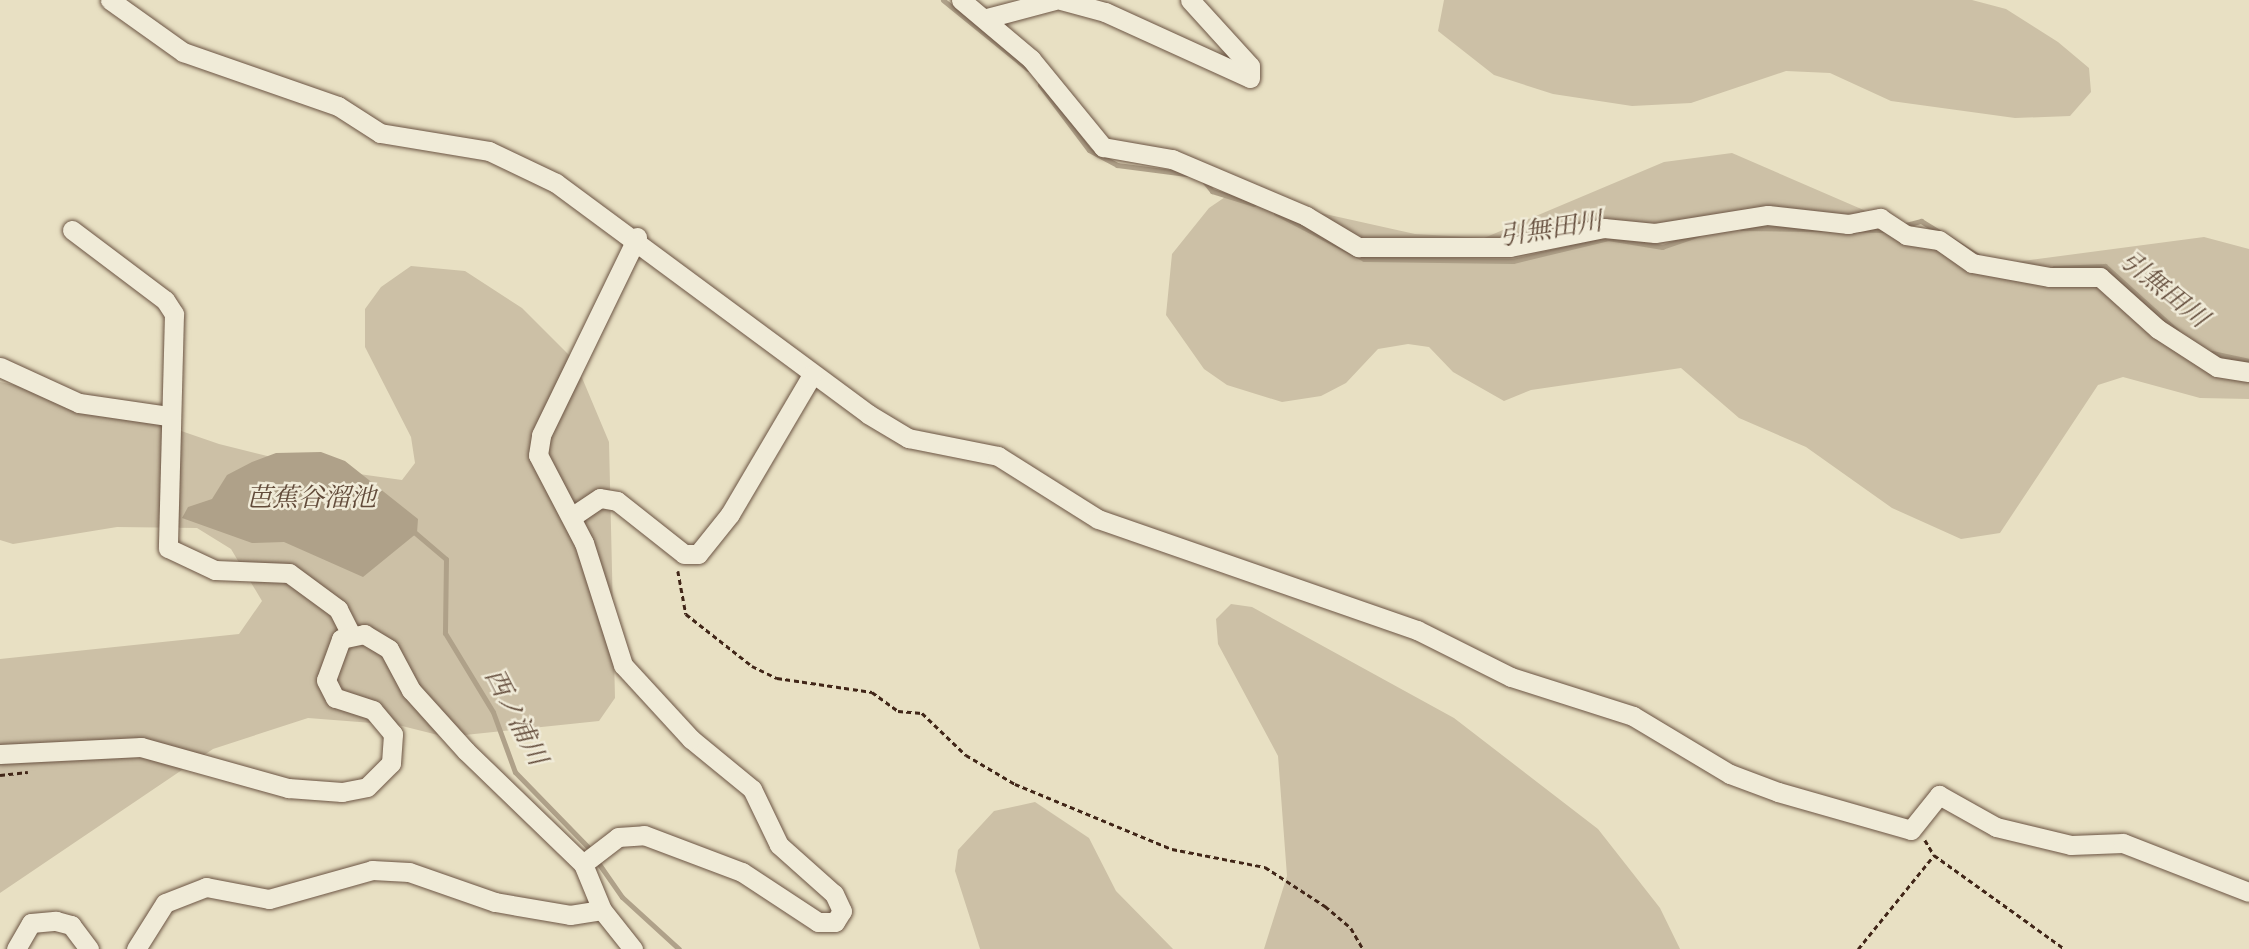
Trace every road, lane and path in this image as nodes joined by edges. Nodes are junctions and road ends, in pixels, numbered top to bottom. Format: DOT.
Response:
graph roads {
  1 [pos="110,0"];
  2 [pos="961,0"];
  3 [pos="1055,0"];
  4 [pos="1061,0"];
  5 [pos="1190,0"];
  6 [pos="138,8"];
  7 [pos="987,18"];
  8 [pos="72,230"];
  9 [pos="637,237"];
  10 [pos="0,367"];
  11 [pos="2249,372"];
  12 [pos="812,375"];
  13 [pos="168,416"];
  14 [pos="573,516"];
  15 [pos="684,554"];
  16 [pos="351,634"];
  17 [pos="0,754"];
  18 [pos="1910,830"];
  19 [pos="1934,855"];
  20 [pos="583,864"];
  21 [pos="2249,892"];
  22 [pos="602,911"];
  23 [pos="16,949"];
  24 [pos="89,949"];
  25 [pos="136,949"];
  26 [pos="633,949"];
  27 [pos="1363,949"];
  28 [pos="1858,949"];
  29 [pos="2065,949"];
  1 -- 6 [label="street"];
  2 -- 7 [label="street"];
  3 -- 7 [label="street"];
  4 -- 5 [label="street"];
  6 -- 9 [label="street"];
  7 -- 11 [label="street"];
  8 -- 13 [label="street"];
  9 -- 12 [label="street"];
  9 -- 14 [label="street"];
  10 -- 13 [label="street"];
  12 -- 15 [label="street"];
  12 -- 18 [label="street"];
  13 -- 16 [label="street"];
  14 -- 15 [label="street"];
  14 -- 20 [label="street"];
  15 -- 27 [label="path"];
  16 -- 17 [label="street"];
  16 -- 20 [label="street"];
  18 -- 19 [label="path"];
  18 -- 21 [label="street"];
  19 -- 28 [label="path"];
  19 -- 29 [label="path"];
  20 -- 22 [label="street"];
  22 -- 25 [label="street"];
  22 -- 26 [label="street"];
  23 -- 24 [label="street"];
}
